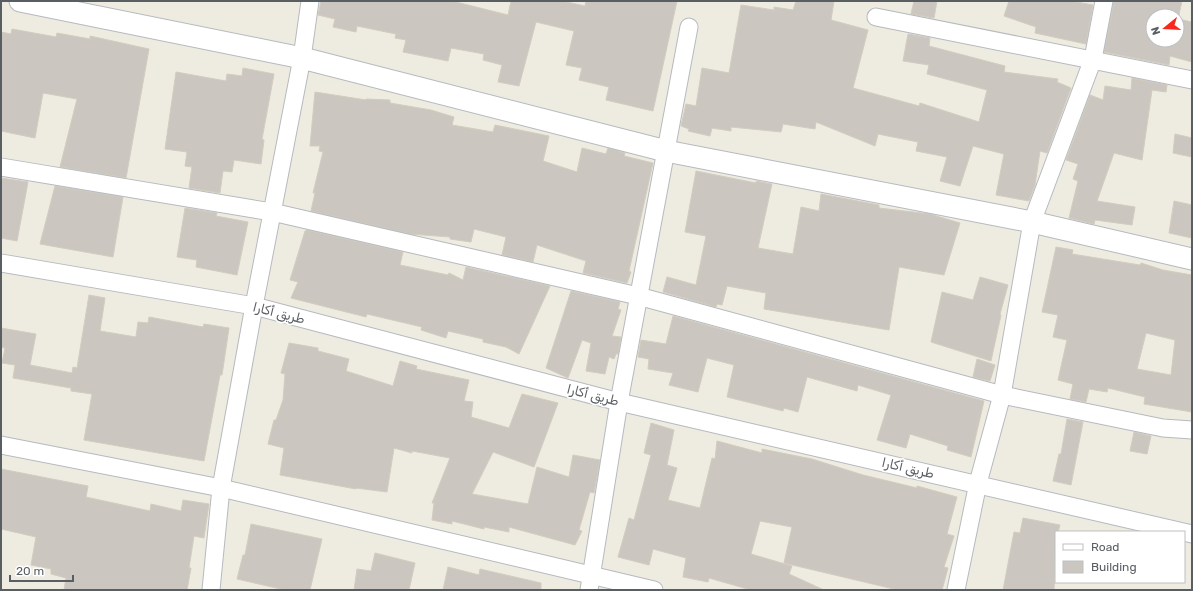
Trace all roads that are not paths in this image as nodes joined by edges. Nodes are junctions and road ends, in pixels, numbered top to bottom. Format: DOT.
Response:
graph roads {
  1 [pos="20,1"];
  2 [pos="310,1"];
  3 [pos="1104,1"];
  4 [pos="876,18"];
  5 [pos="689,27"];
  6 [pos="302,58"];
  7 [pos="1092,59"];
  8 [pos="1192,80"];
  9 [pos="666,151"];
  10 [pos="1,167"];
  11 [pos="272,212"];
  12 [pos="1032,222"];
  13 [pos="1192,260"];
  14 [pos="1,263"];
  15 [pos="638,296"];
  16 [pos="254,306"];
  17 [pos="1002,396"];
  18 [pos="619,402"];
  19 [pos="1192,430"];
  20 [pos="1,445"];
  21 [pos="978,483"];
  22 [pos="221,488"];
  23 [pos="1179,531"];
  24 [pos="591,583"];
  25 [pos="211,590"];
  26 [pos="654,590"];
  27 [pos="956,590"];
  1 -- 6 [label="street"];
  2 -- 6 [label="street"];
  3 -- 7 [label="street"];
  4 -- 7 [label="street"];
  5 -- 9 [label="street"];
  6 -- 9 [label="street"];
  6 -- 11 [label="street"];
  7 -- 8 [label="street"];
  7 -- 12 [label="street"];
  9 -- 12 [label="street"];
  9 -- 15 [label="street"];
  10 -- 11 [label="street"];
  11 -- 15 [label="street"];
  11 -- 16 [label="street"];
  12 -- 13 [label="street"];
  12 -- 17 [label="street"];
  14 -- 16 [label="street, طريق أكارا"];
  15 -- 17 [label="street"];
  15 -- 18 [label="street"];
  16 -- 18 [label="street, طريق أكارا"];
  16 -- 22 [label="street"];
  17 -- 19 [label="street"];
  17 -- 21 [label="street"];
  18 -- 21 [label="street, طريق أكارا"];
  18 -- 24 [label="street"];
  20 -- 22 [label="street"];
  21 -- 23 [label="street, طريق أكارا"];
  21 -- 27 [label="street"];
  22 -- 24 [label="street"];
  22 -- 25 [label="street"];
  24 -- 26 [label="street"];
}
